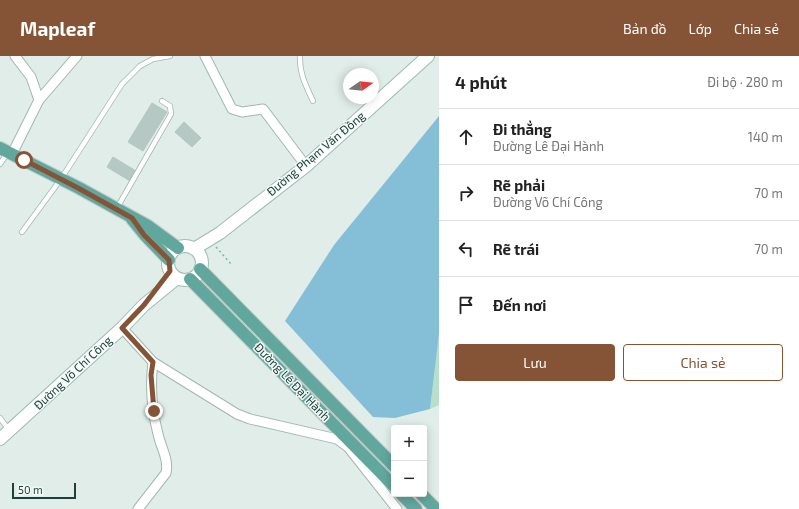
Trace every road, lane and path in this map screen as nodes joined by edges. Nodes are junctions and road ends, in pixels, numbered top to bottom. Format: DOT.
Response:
graph roads {
  1 [pos="15,56"];
  2 [pos="77,56"];
  3 [pos="170,56"];
  4 [pos="205,56"];
  5 [pos="300,56"];
  6 [pos="423,57"];
  7 [pos="67,60"];
  8 [pos="39,100"];
  9 [pos="162,101"];
  10 [pos="313,101"];
  11 [pos="7,151"];
  12 [pos="0,164"];
  13 [pos="306,166"];
  14 [pos="61,179"];
  15 [pos="116,210"];
  16 [pos="132,218"];
  17 [pos="22,232"];
  18 [pos="216,237"];
  19 [pos="178,248"];
  20 [pos="197,252"];
  21 [pos="231,264"];
  22 [pos="200,269"];
  23 [pos="172,270"];
  24 [pos="190,279"];
  25 [pos="122,328"];
  26 [pos="153,362"];
  27 [pos="0,418"];
  28 [pos="10,430"];
  29 [pos="0,439"];
  30 [pos="391,463"];
  31 [pos="391,483"];
  32 [pos="405,497"];
  33 [pos="424,497"];
  34 [pos="138,509"];
  35 [pos="397,509"];
  36 [pos="416,509"];
  37 [pos="436,509"];
  1 -- 8 [label="street"];
  2 -- 7 [label="street"];
  3 -- 14 [label="lane"];
  4 -- 13 [label="street"];
  5 -- 10 [label="lane"];
  6 -- 13 [label="main road, Đường Phạm Văn Đồng"];
  7 -- 8 [label="street"];
  8 -- 11 [label="street"];
  9 -- 15 [label="lane"];
  11 -- 12 [label="lane"];
  11 -- 14 [label="main road"];
  13 -- 18 [label="main road, Đường Phạm Văn Đồng"];
  14 -- 15 [label="main road"];
  14 -- 17 [label="lane"];
  15 -- 16 [label="main road"];
  16 -- 19 [label="main road"];
  16 -- 23 [label="main road"];
  18 -- 20 [label="main road, Đường Phạm Văn Đồng"];
  18 -- 21 [label="path"];
  19 -- 20 [label="main road"];
  19 -- 23 [label="main road"];
  20 -- 22 [label="main road"];
  22 -- 24 [label="main road"];
  22 -- 30 [label="main road, Đường Lê Đại Hành"];
  23 -- 24 [label="main road"];
  23 -- 25 [label="main road, Đường Võ Chí Công"];
  24 -- 31 [label="main road, Đường Lê Đại Hành"];
  25 -- 26 [label="street"];
  25 -- 28 [label="main road, Đường Võ Chí Công"];
  26 -- 34 [label="street"];
  26 -- 35 [label="street"];
  27 -- 28 [label="lane"];
  28 -- 29 [label="main road, Đường Võ Chí Công"];
  32 -- 36 [label="main road"];
  33 -- 37 [label="main road"];
}
